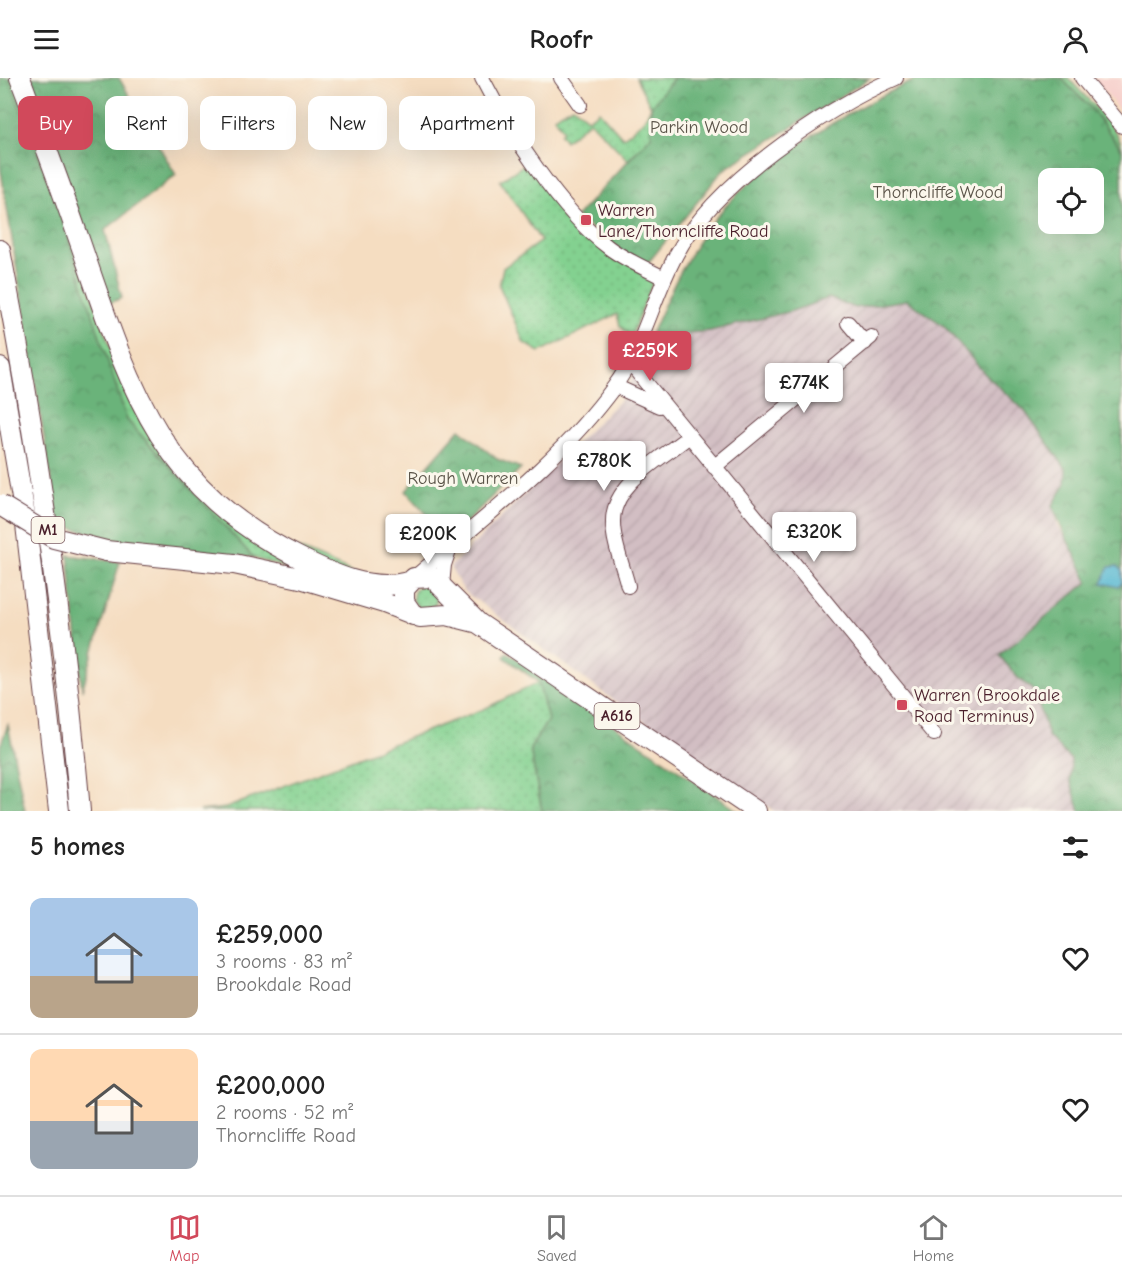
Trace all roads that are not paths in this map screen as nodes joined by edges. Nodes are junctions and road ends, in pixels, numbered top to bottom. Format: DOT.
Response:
graph roads {
  1 [pos="20,78"];
  2 [pos="561,78"];
  3 [pos="896,78"];
  4 [pos="1082,78"];
  5 [pos="487,79"];
  6 [pos="580,105"];
  7 [pos="1122,126"];
  8 [pos="0,250"];
  9 [pos="664,278"];
  10 [pos="848,323"];
  11 [pos="629,362"];
  12 [pos="0,368"];
  13 [pos="615,386"];
  14 [pos="669,412"];
  15 [pos="688,437"];
  16 [pos="714,467"];
  17 [pos="0,506"];
  18 [pos="449,550"];
  19 [pos="411,580"];
  20 [pos="628,586"];
  21 [pos="443,587"];
  22 [pos="413,615"];
  23 [pos="435,615"];
  24 [pos="478,623"];
  25 [pos="934,734"];
  26 [pos="59,811"];
  27 [pos="81,811"];
  28 [pos="756,811"];
  1 -- 19 [label="highway"];
  2 -- 6 [label="street"];
  3 -- 9 [label="street"];
  4 -- 7 [label="street"];
  5 -- 9 [label="street"];
  8 -- 27 [label="highway, M1"];
  9 -- 11 [label="street"];
  10 -- 16 [label="street"];
  11 -- 13 [label="street"];
  11 -- 14 [label="street"];
  12 -- 26 [label="highway, M1"];
  13 -- 14 [label="street"];
  13 -- 18 [label="street"];
  14 -- 15 [label="street"];
  15 -- 16 [label="street"];
  15 -- 20 [label="street"];
  16 -- 25 [label="street"];
  17 -- 22 [label="highway, M1, bridge"];
  18 -- 19 [label="street"];
  18 -- 21 [label="street"];
  19 -- 21 [label="highway, A616"];
  19 -- 22 [label="highway"];
  21 -- 23 [label="highway"];
  21 -- 24 [label="highway, A616"];
  22 -- 23 [label="highway, A616"];
  23 -- 24 [label="highway, A616"];
  24 -- 28 [label="highway, A616"];
}
